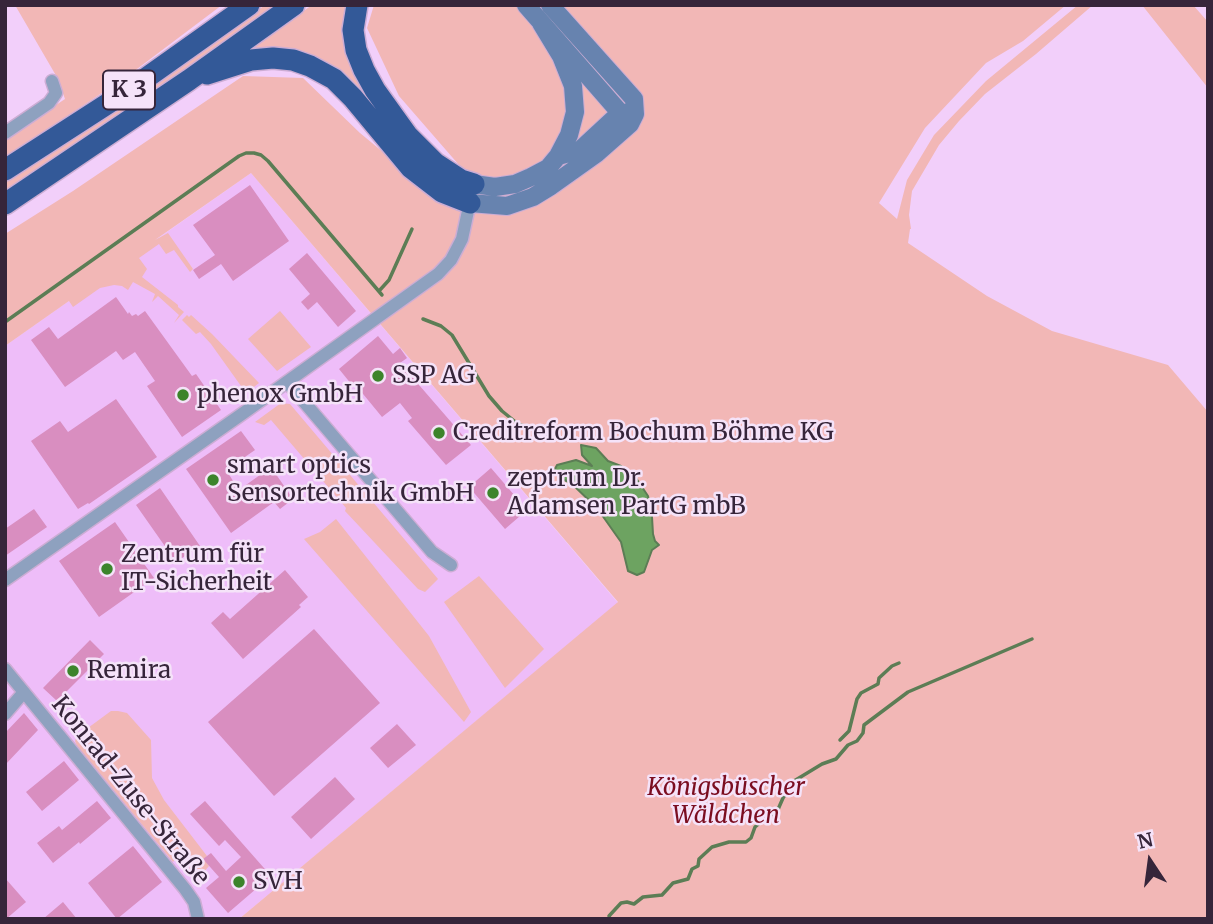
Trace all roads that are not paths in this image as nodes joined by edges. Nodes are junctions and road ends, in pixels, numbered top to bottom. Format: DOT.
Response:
graph roads {
  1 [pos="249,5"];
  2 [pos="294,5"];
  3 [pos="357,5"];
  4 [pos="526,5"];
  5 [pos="550,5"];
  6 [pos="541,23"];
  7 [pos="52,80"];
  8 [pos="189,80"];
  9 [pos="625,118"];
  10 [pos="5,134"];
  11 [pos="558,156"];
  12 [pos="5,170"];
  13 [pos="472,193"];
  14 [pos="5,204"];
  15 [pos="287,382"];
  16 [pos="451,565"];
  17 [pos="5,580"];
  18 [pos="5,669"];
  19 [pos="24,692"];
  20 [pos="5,714"];
  21 [pos="198,919"];
  1 -- 12 [label="highway, K 3"];
  2 -- 8 [label="highway, K 3"];
  3 -- 13 [label="highway"];
  4 -- 6 [label="street"];
  5 -- 9 [label="street"];
  6 -- 9 [label="street"];
  6 -- 11 [label="street"];
  7 -- 10 [label="street"];
  8 -- 13 [label="highway"];
  8 -- 14 [label="highway, K 3"];
  9 -- 11 [label="street"];
  9 -- 13 [label="street"];
  11 -- 13 [label="street"];
  13 -- 15 [label="street"];
  15 -- 16 [label="street"];
  15 -- 17 [label="street"];
  18 -- 19 [label="street, Konrad-Zuse-Straße"];
  19 -- 20 [label="street, Konrad-Zuse-Straße"];
  19 -- 21 [label="street, Konrad-Zuse-Straße"];
}
